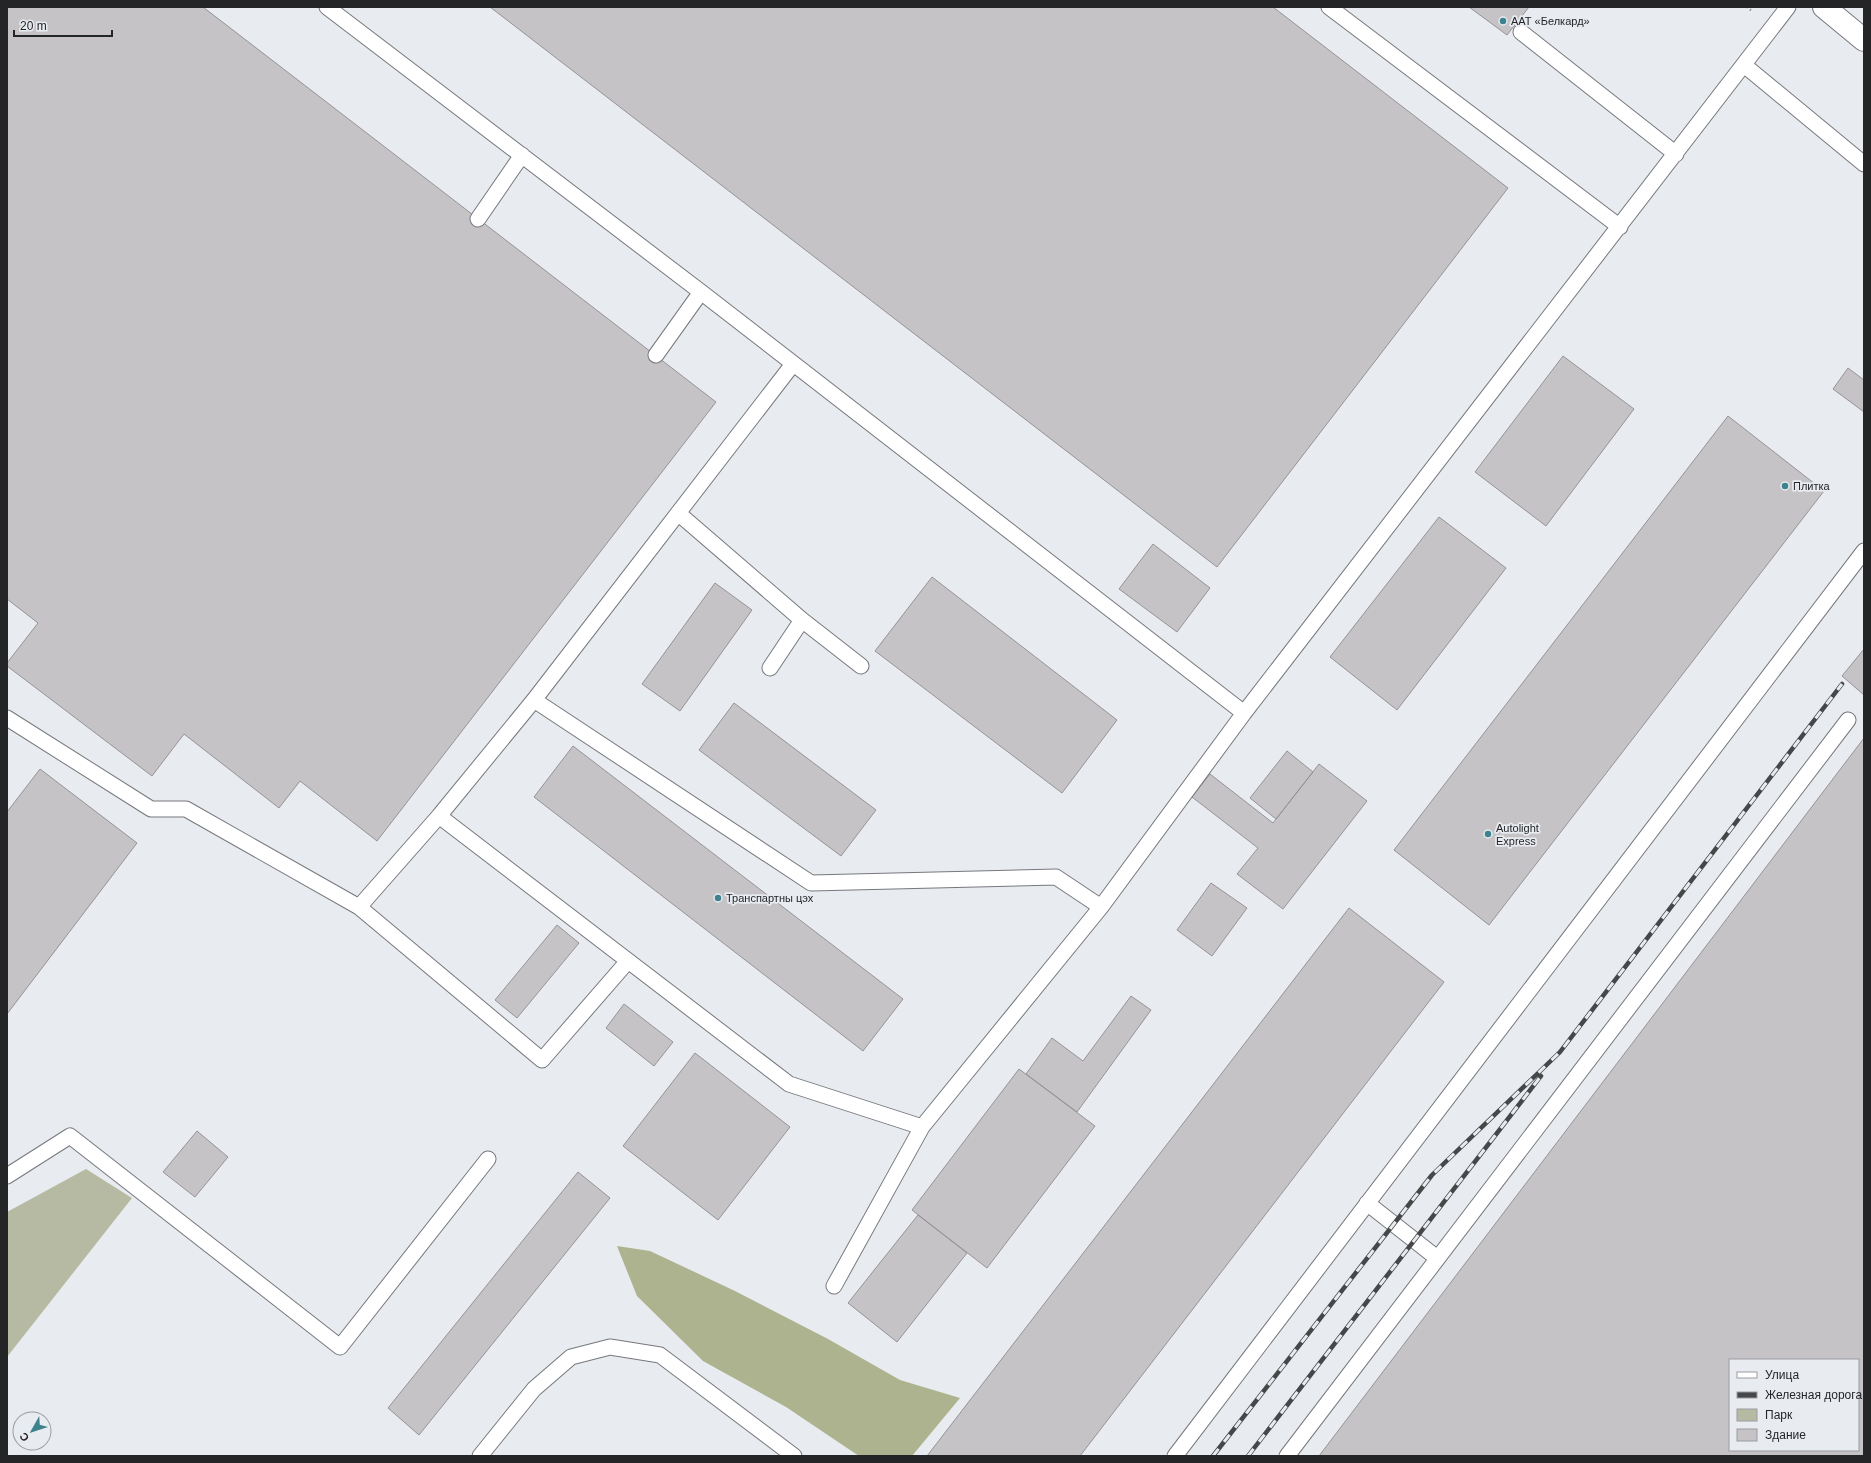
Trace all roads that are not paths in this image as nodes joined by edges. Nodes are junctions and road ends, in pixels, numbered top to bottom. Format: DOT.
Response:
graph roads {
  1 [pos="327,7"];
  2 [pos="1329,7"];
  3 [pos="1788,7"];
  4 [pos="1824,7"];
  5 [pos="1521,32"];
  6 [pos="1864,40"];
  7 [pos="1744,65"];
  8 [pos="1676,154"];
  9 [pos="522,155"];
  10 [pos="1864,164"];
  11 [pos="478,219"];
  12 [pos="1620,227"];
  13 [pos="701,292"];
  14 [pos="656,355"];
  15 [pos="793,364"];
  16 [pos="678,513"];
  17 [pos="1864,552"];
  18 [pos="802,620"];
  19 [pos="860,666"];
  20 [pos="770,668"];
  21 [pos="534,700"];
  22 [pos="1244,713"];
  23 [pos="7,718"];
  24 [pos="1848,720"];
  25 [pos="439,816"];
  26 [pos="359,907"];
  27 [pos="1101,908"];
  28 [pos="628,961"];
  29 [pos="922,1128"];
  30 [pos="488,1159"];
  31 [pos="7,1176"];
  32 [pos="1367,1203"];
  33 [pos="1438,1258"];
  34 [pos="834,1286"];
  35 [pos="480,1456"];
  36 [pos="794,1456"];
  37 [pos="1175,1456"];
  38 [pos="1287,1456"];
  1 -- 9 [label="lane"];
  2 -- 12 [label="lane"];
  3 -- 7 [label="lane"];
  4 -- 6 [label="main road"];
  5 -- 8 [label="lane"];
  7 -- 8 [label="lane"];
  7 -- 10 [label="lane"];
  8 -- 12 [label="lane"];
  9 -- 11 [label="lane"];
  9 -- 13 [label="lane"];
  12 -- 22 [label="lane"];
  13 -- 14 [label="lane"];
  13 -- 15 [label="lane"];
  15 -- 16 [label="lane"];
  15 -- 22 [label="lane"];
  16 -- 18 [label="lane"];
  16 -- 21 [label="lane"];
  17 -- 32 [label="lane"];
  18 -- 19 [label="lane"];
  18 -- 20 [label="lane"];
  21 -- 25 [label="lane"];
  21 -- 27 [label="lane"];
  22 -- 27 [label="lane"];
  23 -- 26 [label="lane"];
  24 -- 33 [label="lane"];
  25 -- 26 [label="lane"];
  25 -- 28 [label="lane"];
  26 -- 28 [label="lane"];
  27 -- 29 [label="lane"];
  28 -- 29 [label="lane"];
  29 -- 34 [label="lane"];
  30 -- 31 [label="lane"];
  32 -- 33 [label="lane"];
  32 -- 37 [label="lane"];
  33 -- 38 [label="lane"];
  35 -- 36 [label="lane"];
}
